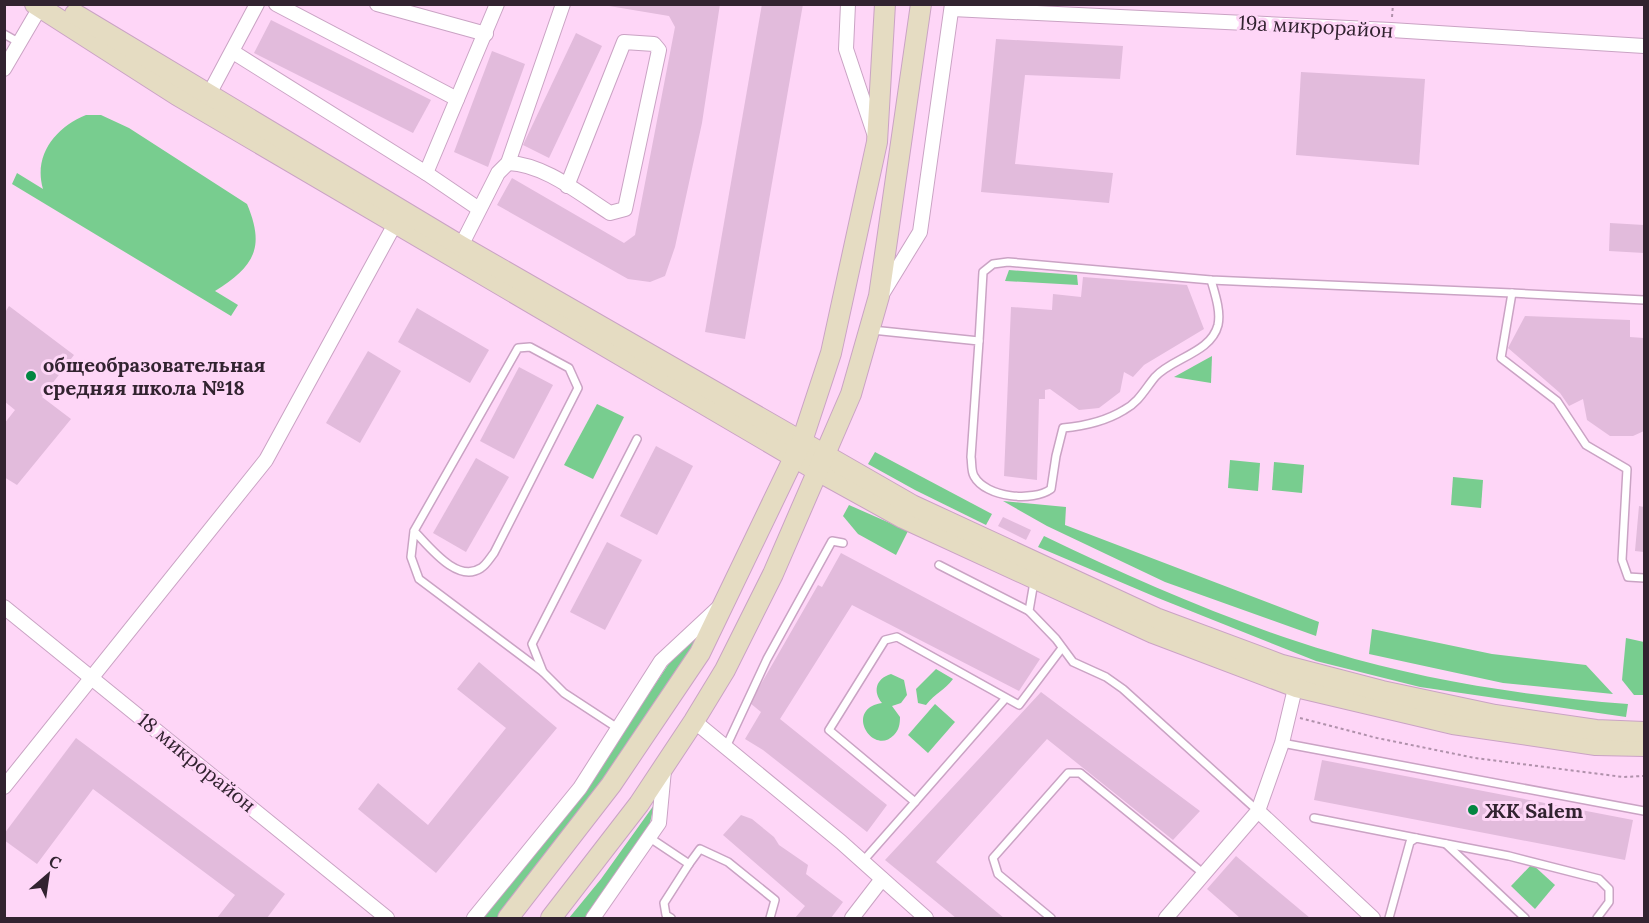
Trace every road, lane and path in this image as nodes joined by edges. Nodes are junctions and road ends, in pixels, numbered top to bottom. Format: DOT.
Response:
graph roads {
  1 [pos="257,4"];
  2 [pos="276,4"];
  3 [pos="377,4"];
  4 [pos="497,4"];
  5 [pos="563,4"];
  6 [pos="849,4"];
  7 [pos="885,4"];
  8 [pos="921,4"];
  9 [pos="44,5"];
  10 [pos="952,7"];
  11 [pos="4,34"];
  12 [pos="486,34"];
  13 [pos="20,43"];
  14 [pos="1644,46"];
  15 [pos="233,52"];
  16 [pos="4,69"];
  17 [pos="208,96"];
  18 [pos="457,99"];
  19 [pos="877,142"];
  20 [pos="508,163"];
  21 [pos="426,173"];
  22 [pos="567,186"];
  23 [pos="479,209"];
  24 [pos="395,224"];
  25 [pos="461,246"];
  26 [pos="1212,280"];
  27 [pos="1512,294"];
  28 [pos="1644,300"];
  29 [pos="878,301"];
  30 [pos="871,330"];
  31 [pos="979,341"];
  32 [pos="638,439"];
  33 [pos="798,448"];
  34 [pos="821,463"];
  35 [pos="414,531"];
  36 [pos="843,543"];
  37 [pos="939,565"];
  38 [pos="1644,578"];
  39 [pos="1035,579"];
  40 [pos="727,600"];
  41 [pos="4,607"];
  42 [pos="1029,611"];
  43 [pos="1062,648"];
  44 [pos="543,672"];
  45 [pos="93,677"];
  46 [pos="1297,678"];
  47 [pos="1005,699"];
  48 [pos="1289,715"];
  49 [pos="694,722"];
  50 [pos="619,729"];
  51 [pos="1644,732"];
  52 [pos="1282,743"];
  53 [pos="726,747"];
  54 [pos="1644,747"];
  55 [pos="664,764"];
  56 [pos="1644,776"];
  57 [pos="4,787"];
  58 [pos="915,802"];
  59 [pos="1258,811"];
  60 [pos="1644,811"];
  61 [pos="1314,818"];
  62 [pos="650,838"];
  63 [pos="1416,838"];
  64 [pos="1446,844"];
  65 [pos="863,861"];
  66 [pos="688,864"];
  67 [pos="1204,874"];
  68 [pos="882,879"];
  69 [pos="387,918"];
  70 [pos="474,918"];
  71 [pos="508,918"];
  72 [pos="551,918"];
  73 [pos="593,918"];
  74 [pos="670,918"];
  75 [pos="770,918"];
  76 [pos="852,918"];
  77 [pos="926,918"];
  78 [pos="1051,918"];
  79 [pos="1166,918"];
  80 [pos="1373,918"];
  81 [pos="1389,918"];
  82 [pos="1525,918"];
  83 [pos="1597,918"];
  1 -- 15 [label="street"];
  2 -- 18 [label="street"];
  3 -- 12 [label="street"];
  4 -- 12 [label="street"];
  5 -- 20 [label="street"];
  6 -- 19 [label="street"];
  7 -- 19 [label="main road"];
  8 -- 29 [label="main road"];
  9 -- 13 [label="street"];
  9 -- 17 [label="main road"];
  9 -- 24 [label="main road"];
  10 -- 14 [label="street, 19а микрорайон"];
  10 -- 29 [label="street"];
  11 -- 13 [label="lane"];
  12 -- 18 [label="street"];
  13 -- 16 [label="street"];
  15 -- 17 [label="street"];
  15 -- 21 [label="street"];
  17 -- 25 [label="main road"];
  18 -- 21 [label="street"];
  19 -- 33 [label="main road"];
  20 -- 22 [label="street"];
  20 -- 23 [label="street"];
  21 -- 23 [label="street"];
  22 -- 22 [label="street"];
  23 -- 25 [label="street"];
  24 -- 33 [label="main road"];
  24 -- 45 [label="street"];
  25 -- 33 [label="main road"];
  26 -- 27 [label="lane"];
  26 -- 31 [label="lane"];
  26 -- 31 [label="lane"];
  27 -- 28 [label="lane"];
  27 -- 38 [label="lane"];
  29 -- 30 [label="main road"];
  30 -- 31 [label="lane"];
  30 -- 34 [label="main road"];
  32 -- 44 [label="lane"];
  33 -- 34 [label="main road"];
  33 -- 40 [label="main road"];
  34 -- 39 [label="main road"];
  34 -- 46 [label="main road"];
  34 -- 49 [label="main road"];
  35 -- 35 [label="lane"];
  35 -- 44 [label="lane"];
  36 -- 53 [label="lane"];
  37 -- 42 [label="lane"];
  39 -- 42 [label="lane"];
  39 -- 46 [label="main road"];
  40 -- 50 [label="street"];
  40 -- 71 [label="main road"];
  41 -- 45 [label="street, 18 микрорайон"];
  42 -- 43 [label="lane"];
  43 -- 47 [label="lane"];
  43 -- 59 [label="lane"];
  44 -- 50 [label="lane"];
  45 -- 57 [label="street"];
  45 -- 69 [label="street, 18 микрорайон"];
  46 -- 48 [label="street"];
  46 -- 51 [label="main road"];
  46 -- 54 [label="main road"];
  47 -- 58 [label="lane"];
  47 -- 58 [label="lane"];
  48 -- 52 [label="street"];
  48 -- 56 [label="path"];
  49 -- 53 [label="street"];
  49 -- 55 [label="main road"];
  50 -- 70 [label="street"];
  52 -- 59 [label="street"];
  52 -- 60 [label="lane"];
  53 -- 65 [label="street"];
  55 -- 62 [label="street"];
  55 -- 72 [label="main road"];
  58 -- 65 [label="lane"];
  59 -- 67 [label="street"];
  59 -- 80 [label="street"];
  61 -- 63 [label="lane"];
  62 -- 66 [label="lane"];
  62 -- 73 [label="street"];
  63 -- 64 [label="lane"];
  63 -- 81 [label="lane"];
  64 -- 82 [label="lane"];
  64 -- 83 [label="lane"];
  65 -- 68 [label="street"];
  66 -- 74 [label="lane"];
  66 -- 75 [label="lane"];
  67 -- 78 [label="lane"];
  67 -- 79 [label="street"];
  68 -- 76 [label="street"];
  68 -- 77 [label="street"];
}
